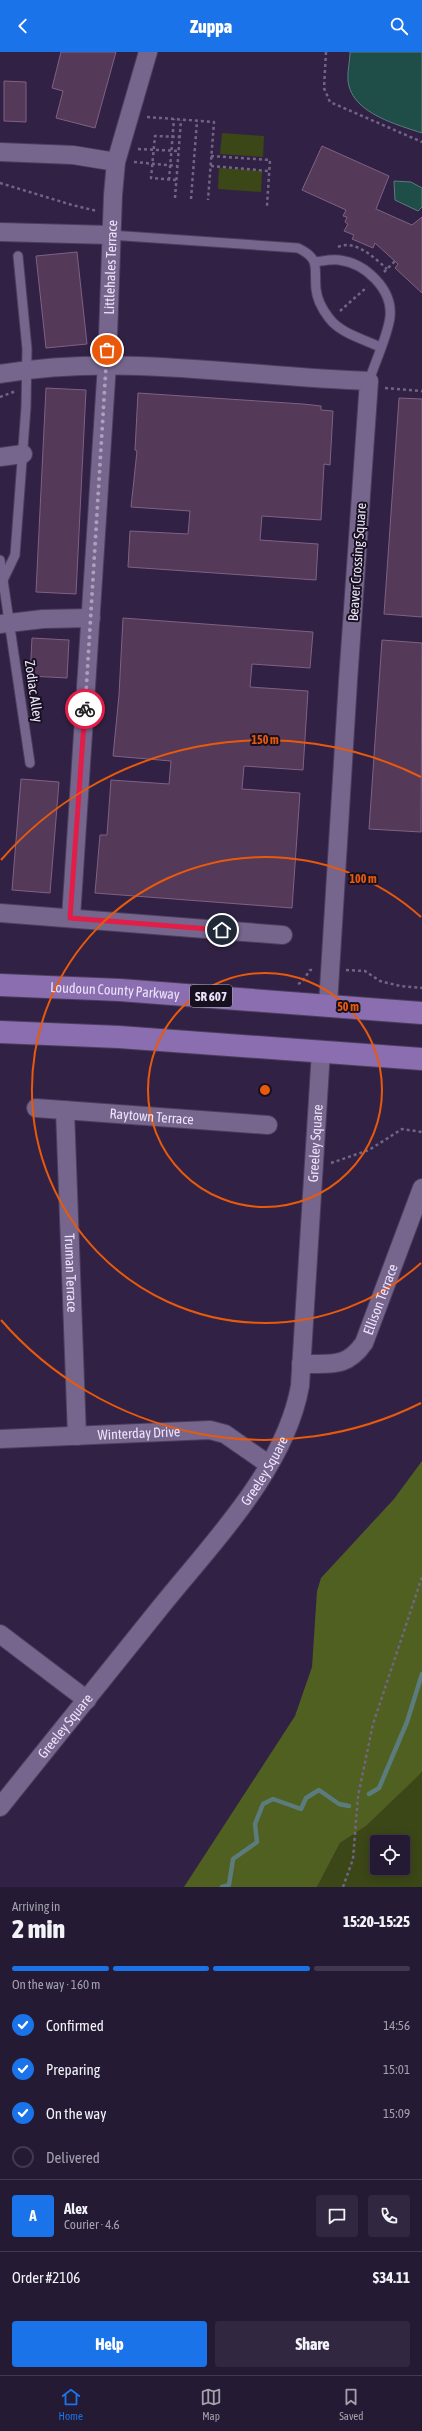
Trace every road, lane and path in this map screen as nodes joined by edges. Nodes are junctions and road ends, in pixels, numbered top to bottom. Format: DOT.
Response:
graph roads {
  1 [pos="148,52"];
  2 [pos="326,52"];
  3 [pos="147,117"];
  4 [pos="174,119"];
  5 [pos="181,120"];
  6 [pos="198,121"];
  7 [pos="172,137"];
  8 [pos="180,138"];
  9 [pos="422,142"];
  10 [pos="138,149"];
  11 [pos="154,150"];
  12 [pos="171,151"];
  13 [pos="179,151"];
  14 [pos="0,152"];
  15 [pos="211,156"];
  16 [pos="116,162"];
  17 [pos="134,162"];
  18 [pos="152,164"];
  19 [pos="170,165"];
  20 [pos="177,166"];
  21 [pos="211,166"];
  22 [pos="269,171"];
  23 [pos="169,180"];
  24 [pos="176,180"];
  25 [pos="0,183"];
  26 [pos="175,198"];
  27 [pos="191,199"];
  28 [pos="208,200"];
  29 [pos="267,206"];
  30 [pos="100,211"];
  31 [pos="0,232"];
  32 [pos="110,235"];
  33 [pos="18,256"];
  34 [pos="396,260"];
  35 [pos="315,262"];
  36 [pos="384,272"];
  37 [pos="368,286"];
  38 [pos="337,314"];
  39 [pos="380,346"];
  40 [pos="107,364"];
  41 [pos="27,370"];
  42 [pos="0,374"];
  43 [pos="374,384"];
  44 [pos="18,390"];
  45 [pos="422,391"];
  46 [pos="0,396"];
  47 [pos="23,454"];
  48 [pos="0,457"];
  49 [pos="0,560"];
  50 [pos="3,580"];
  51 [pos="91,618"];
  52 [pos="5,623"];
  53 [pos="30,763"];
  54 [pos="0,913"];
  55 [pos="70,918"];
  56 [pos="283,935"];
  57 [pos="0,985"];
  58 [pos="328,1005"];
  59 [pos="422,1013"];
  60 [pos="0,1032"];
  61 [pos="321,1051"];
  62 [pos="422,1059"];
  63 [pos="36,1108"];
  64 [pos="66,1110"];
  65 [pos="268,1125"];
  66 [pos="422,1132"];
  67 [pos="316,1165"];
  68 [pos="422,1188"];
  69 [pos="301,1364"];
  70 [pos="76,1436"];
  71 [pos="0,1439"];
  72 [pos="268,1464"];
  73 [pos="422,1577"];
  74 [pos="0,1634"];
  75 [pos="87,1700"];
  76 [pos="0,1807"];
  77 [pos="343,1887"];
  1 -- 16 [label="street, Littlehales Terrace"];
  2 -- 9 [label="path"];
  3 -- 4 [label="path"];
  4 -- 5 [label="path"];
  4 -- 7 [label="path"];
  5 -- 6 [label="path"];
  5 -- 8 [label="path"];
  6 -- 15 [label="path"];
  6 -- 27 [label="path"];
  7 -- 8 [label="path"];
  7 -- 11 [label="path"];
  7 -- 12 [label="path"];
  8 -- 13 [label="path"];
  10 -- 11 [label="path"];
  11 -- 12 [label="path"];
  11 -- 18 [label="path"];
  12 -- 13 [label="path"];
  12 -- 19 [label="path"];
  13 -- 20 [label="path"];
  14 -- 16 [label="street"];
  15 -- 21 [label="path"];
  15 -- 22 [label="path"];
  16 -- 32 [label="street, Littlehales Terrace"];
  17 -- 18 [label="path"];
  18 -- 19 [label="path"];
  18 -- 23 [label="path"];
  19 -- 20 [label="path"];
  19 -- 23 [label="path"];
  20 -- 24 [label="path"];
  21 -- 22 [label="path"];
  21 -- 28 [label="path"];
  22 -- 29 [label="path"];
  23 -- 24 [label="path"];
  24 -- 26 [label="path"];
  25 -- 30 [label="path"];
  31 -- 32 [label="street"];
  32 -- 35 [label="lane"];
  32 -- 40 [label="street, Littlehales Terrace"];
  33 -- 41 [label="lane"];
  34 -- 36 [label="path"];
  35 -- 39 [label="lane"];
  35 -- 39 [label="lane"];
  37 -- 38 [label="path"];
  39 -- 43 [label="lane"];
  40 -- 41 [label="street"];
  40 -- 43 [label="street"];
  40 -- 51 [label="street, Littlehales Terrace"];
  41 -- 42 [label="street"];
  41 -- 47 [label="lane"];
  43 -- 45 [label="path"];
  43 -- 58 [label="street, Beaver Crossing Square"];
  44 -- 46 [label="path"];
  47 -- 48 [label="street"];
  47 -- 50 [label="lane"];
  49 -- 50 [label="lane, Zodiac Alley"];
  50 -- 52 [label="lane, Zodiac Alley"];
  51 -- 52 [label="street"];
  51 -- 55 [label="street, Littlehales Terrace"];
  52 -- 53 [label="lane, Zodiac Alley"];
  54 -- 55 [label="street"];
  55 -- 56 [label="street"];
  57 -- 58 [label="main road, Loudoun County Parkway / SR 607"];
  58 -- 59 [label="main road, Loudoun County Parkway / SR 607"];
  60 -- 61 [label="main road"];
  61 -- 62 [label="main road"];
  61 -- 67 [label="street, Greeley Square"];
  63 -- 64 [label="street, Raytown Terrace"];
  64 -- 65 [label="street, Raytown Terrace"];
  64 -- 70 [label="street, Truman Terrace"];
  66 -- 67 [label="path"];
  67 -- 69 [label="street, Greeley Square"];
  68 -- 69 [label="street, Ellison Terrace"];
  69 -- 72 [label="street, Greeley Square"];
  70 -- 71 [label="street, Winterday Drive"];
  70 -- 72 [label="street, Winterday Drive"];
  72 -- 75 [label="street, Greeley Square"];
  73 -- 77 [label="path"];
  74 -- 75 [label="street"];
  75 -- 76 [label="street, Greeley Square"];
}
